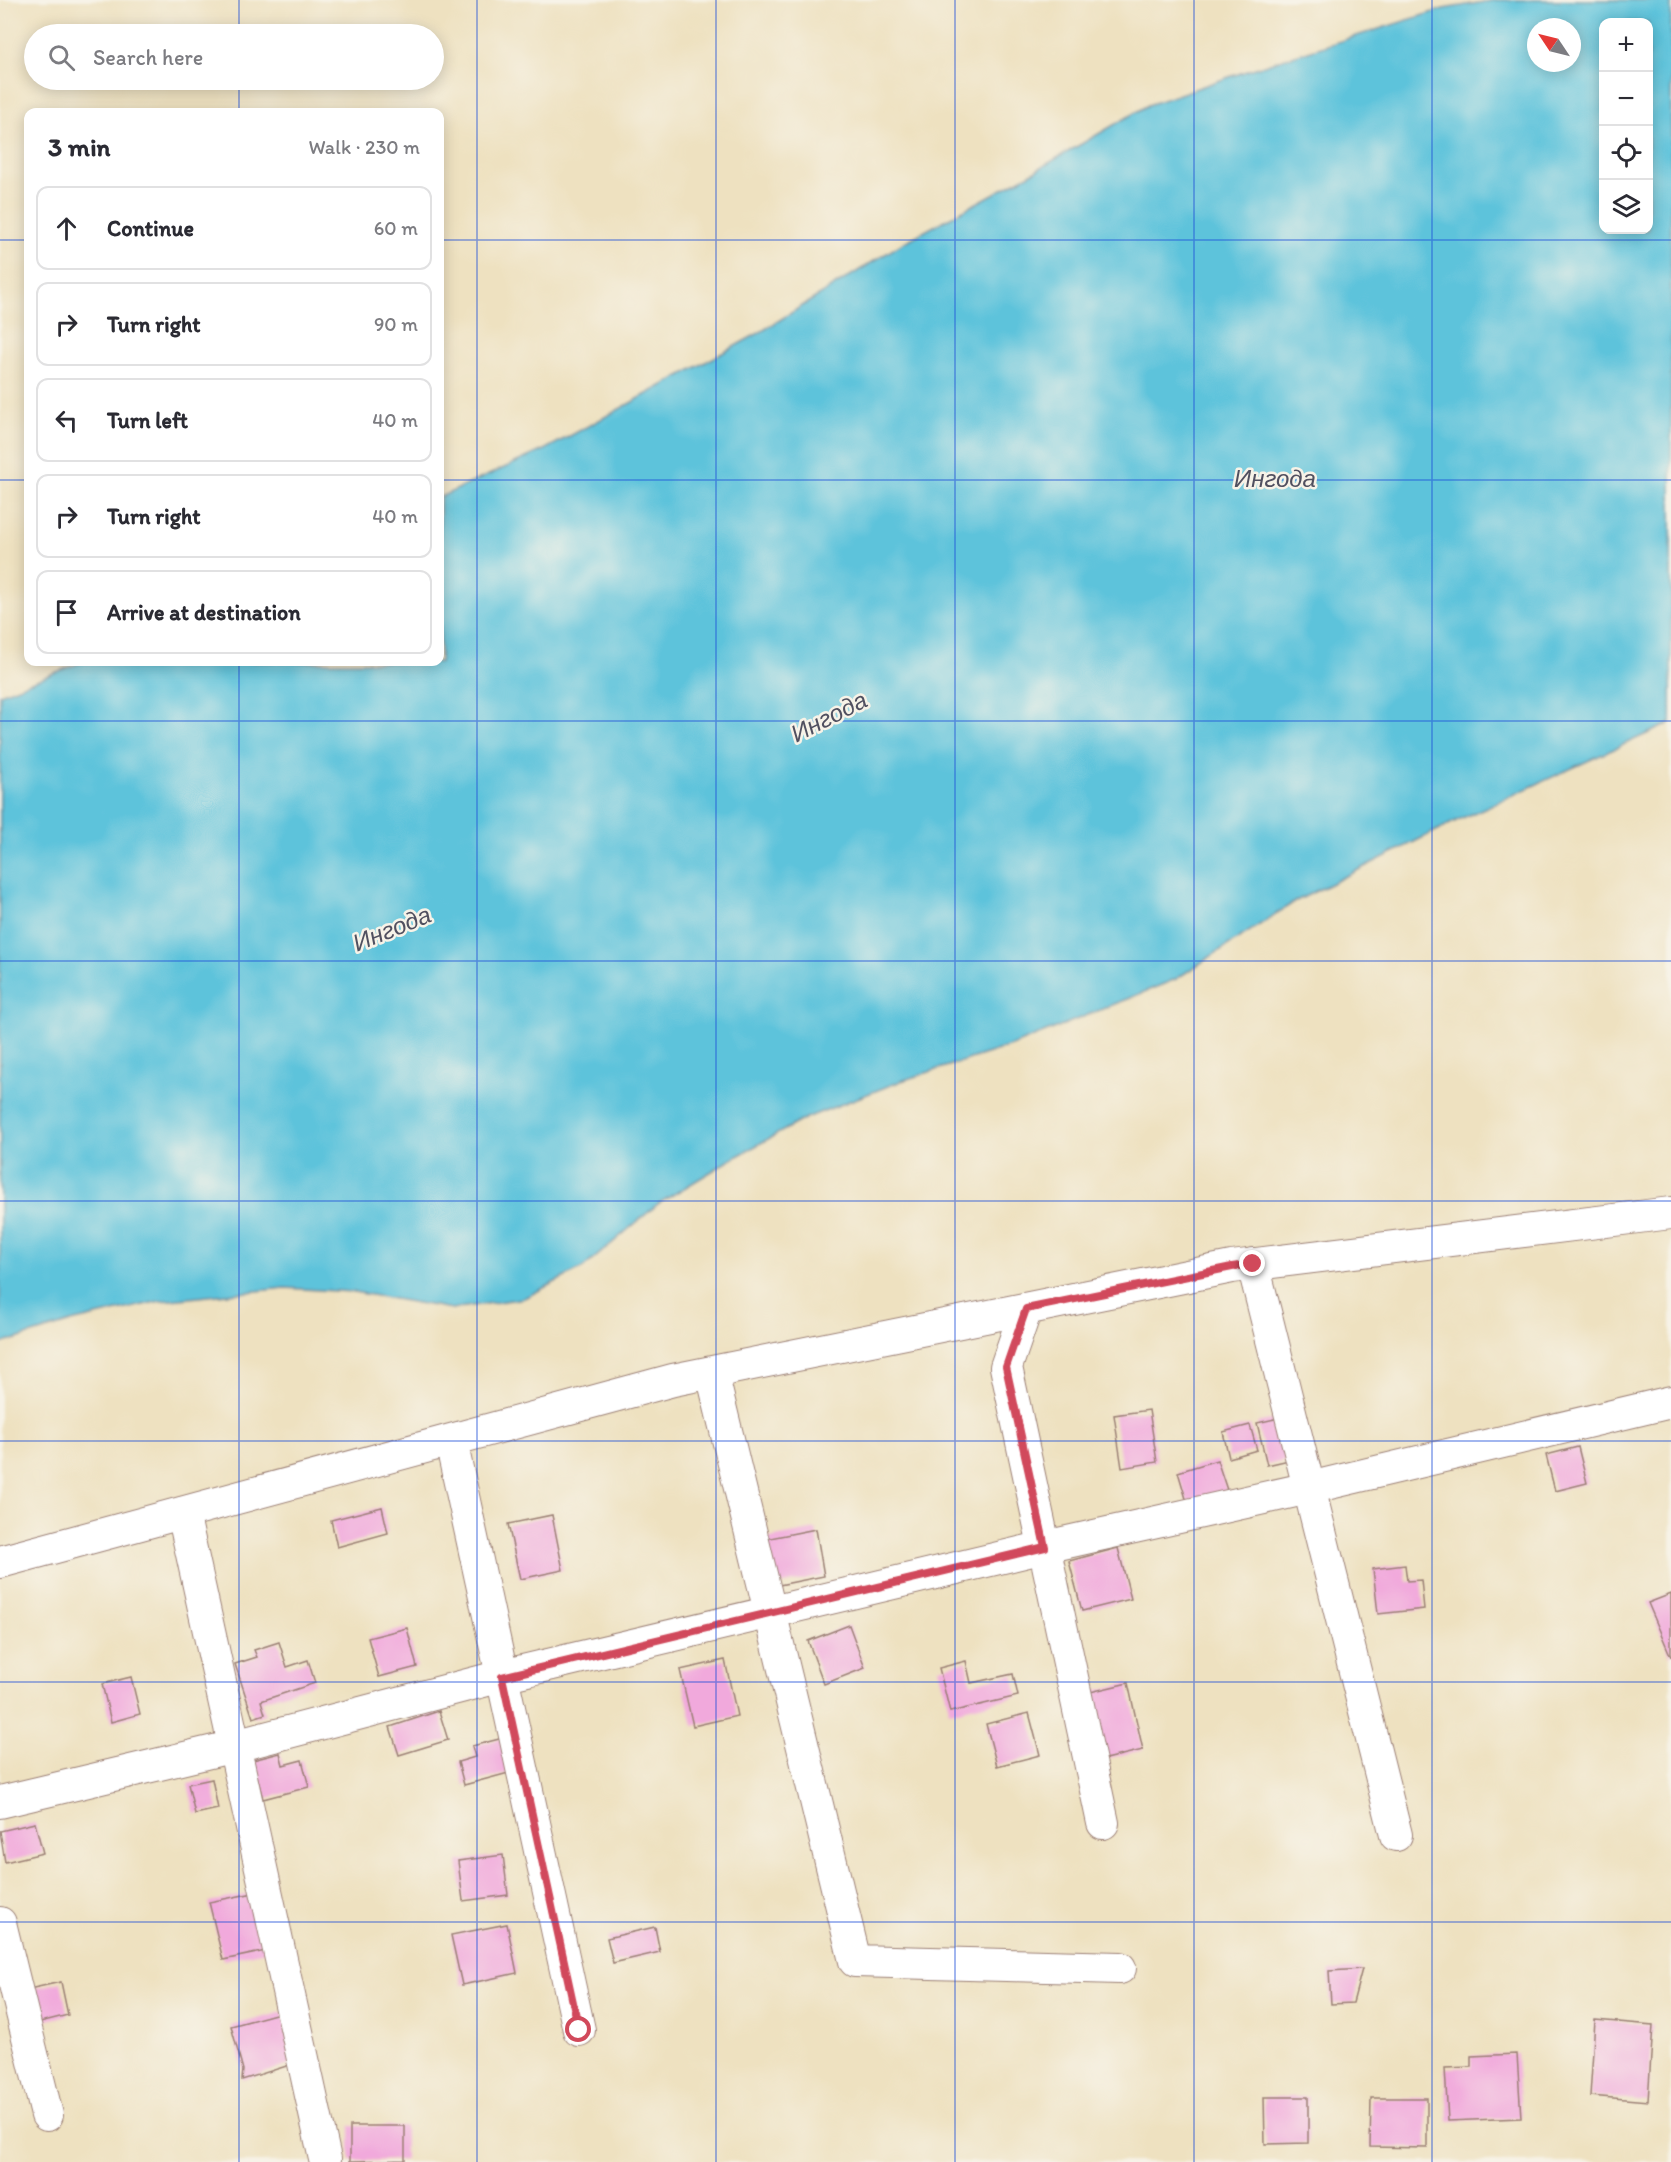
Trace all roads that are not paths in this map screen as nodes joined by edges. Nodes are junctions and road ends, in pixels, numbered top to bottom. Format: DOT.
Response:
graph roads {
  1 [pos="1671,1213"];
  2 [pos="1253,1264"];
  3 [pos="1026,1309"];
  4 [pos="712,1373"];
  5 [pos="1671,1402"];
  6 [pos="451,1440"];
  7 [pos="1309,1488"];
  8 [pos="183,1513"];
  9 [pos="1045,1547"];
  10 [pos="0,1562"];
  11 [pos="771,1614"];
  12 [pos="502,1677"];
  13 [pos="235,1746"];
  14 [pos="0,1802"];
  15 [pos="1103,1823"];
  16 [pos="1396,1835"];
  17 [pos="0,1923"];
  18 [pos="1120,1968"];
  19 [pos="579,2030"];
  20 [pos="47,2115"];
  21 [pos="325,2159"];
  1 -- 2 [label="street"];
  2 -- 3 [label="street"];
  2 -- 7 [label="street"];
  3 -- 4 [label="street"];
  3 -- 9 [label="street"];
  4 -- 6 [label="street"];
  4 -- 11 [label="street"];
  5 -- 7 [label="street"];
  6 -- 8 [label="street"];
  6 -- 12 [label="street"];
  7 -- 9 [label="street"];
  7 -- 16 [label="street"];
  8 -- 10 [label="street"];
  8 -- 13 [label="street"];
  9 -- 11 [label="street"];
  9 -- 15 [label="street"];
  11 -- 12 [label="street"];
  11 -- 18 [label="street"];
  12 -- 13 [label="street"];
  12 -- 19 [label="street"];
  13 -- 14 [label="street"];
  13 -- 21 [label="street"];
  17 -- 20 [label="street"];
}
